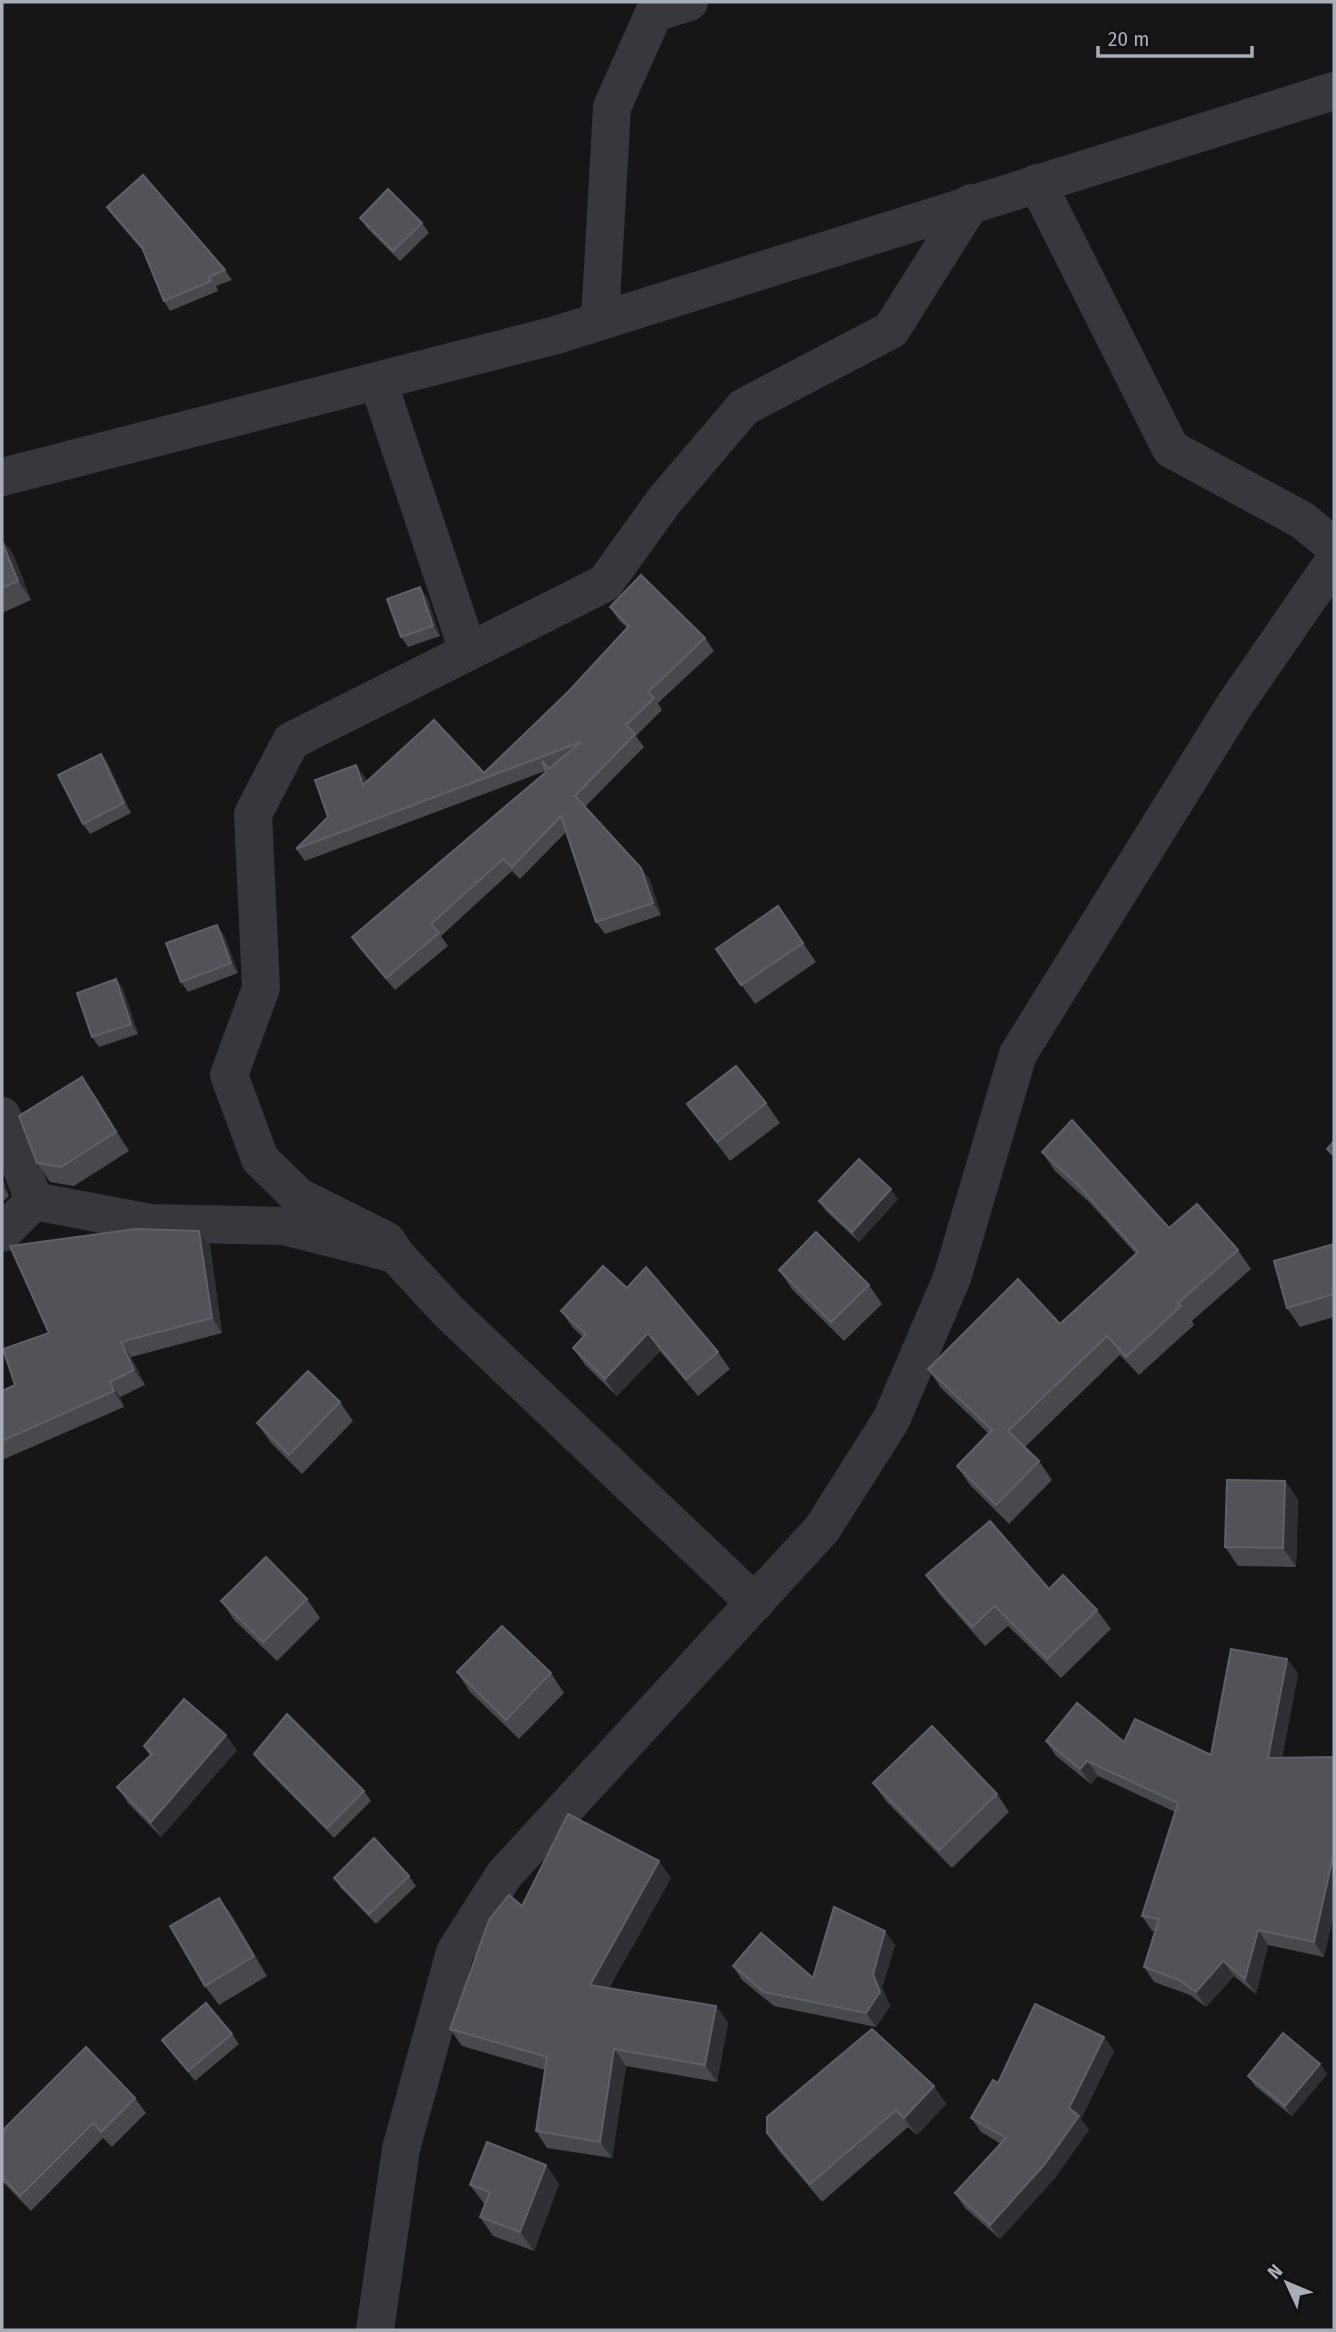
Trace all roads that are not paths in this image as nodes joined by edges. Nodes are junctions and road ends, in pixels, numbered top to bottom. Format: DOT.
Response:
graph roads {
  1 [pos="689,2"];
  2 [pos="1334,91"];
  3 [pos="1037,183"];
  4 [pos="971,203"];
  5 [pos="600,320"];
  6 [pos="377,381"];
  7 [pos="2,477"];
  8 [pos="1334,546"];
  9 [pos="1334,561"];
  10 [pos="468,651"];
  11 [pos="2,1116"];
  12 [pos="34,1201"];
  13 [pos="2,1233"];
  14 [pos="395,1254"];
  15 [pos="755,1603"];
  16 [pos="375,2330"];
  1 -- 5 [label="street"];
  2 -- 3 [label="street"];
  3 -- 4 [label="street"];
  3 -- 8 [label="street"];
  4 -- 5 [label="street"];
  4 -- 10 [label="street"];
  5 -- 6 [label="street"];
  6 -- 7 [label="street"];
  6 -- 10 [label="street"];
  9 -- 15 [label="street"];
  10 -- 14 [label="street"];
  11 -- 12 [label="street"];
  12 -- 13 [label="street"];
  12 -- 14 [label="street"];
  14 -- 15 [label="street"];
  15 -- 16 [label="street"];
}
